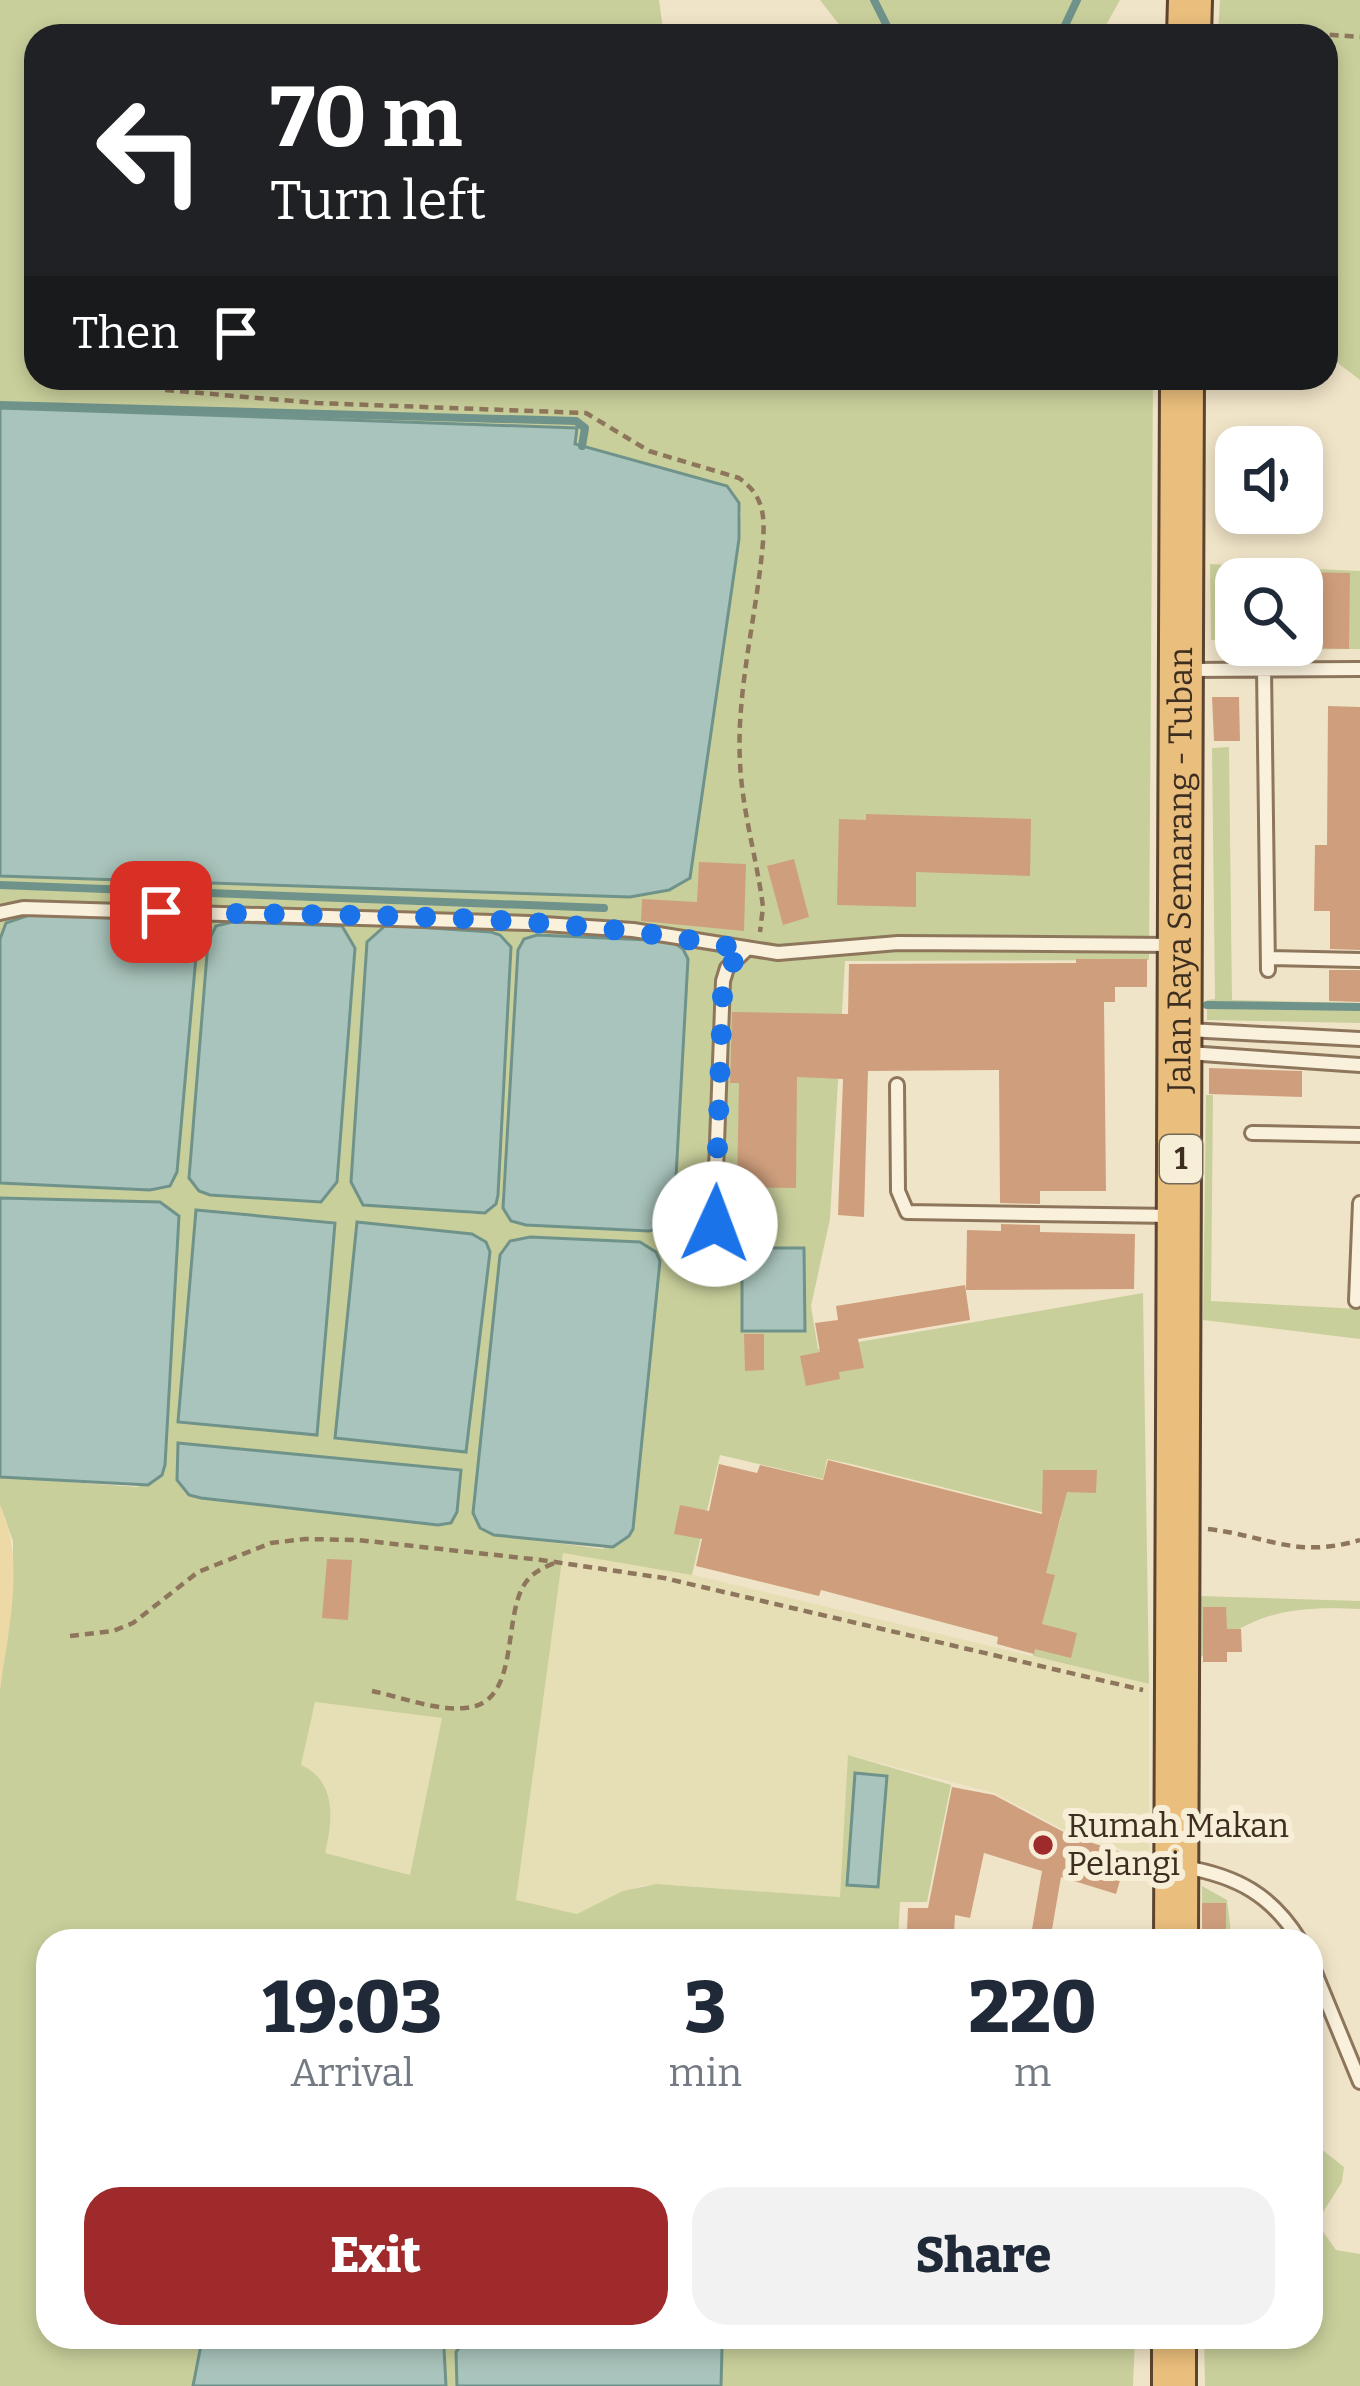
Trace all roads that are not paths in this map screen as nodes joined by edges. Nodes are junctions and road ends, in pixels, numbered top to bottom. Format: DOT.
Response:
graph roads {
  1 [pos="1181,390"];
  2 [pos="1264,669"];
  3 [pos="1360,669"];
  4 [pos="1178,670"];
  5 [pos="0,913"];
  6 [pos="1182,945"];
  7 [pos="746,950"];
  8 [pos="1360,960"];
  9 [pos="1360,1039"];
  10 [pos="1181,1041"];
  11 [pos="1360,1066"];
  12 [pos="898,1085"];
  13 [pos="1252,1133"];
  14 [pos="1360,1135"];
  15 [pos="1360,1204"];
  16 [pos="1180,1216"];
  17 [pos="715,1224"];
  18 [pos="1356,1301"];
  19 [pos="1177,1866"];
  20 [pos="1177,1929"];
  21 [pos="1292,1929"];
  22 [pos="1323,1992"];
  23 [pos="1360,2082"];
  24 [pos="1174,2349"];
  25 [pos="1174,2386"];
  1 -- 4 [label="highway, Jalan Raya Semarang - Tuban / 1"];
  2 -- 3 [label="lane"];
  2 -- 4 [label="lane"];
  2 -- 8 [label="lane"];
  4 -- 6 [label="highway, Jalan Raya Semarang - Tuban / 1"];
  5 -- 7 [label="lane"];
  6 -- 7 [label="lane"];
  6 -- 10 [label="highway, Jalan Raya Semarang - Tuban / 1"];
  7 -- 17 [label="lane"];
  9 -- 10 [label="lane"];
  10 -- 11 [label="lane"];
  10 -- 16 [label="highway, Jalan Raya Semarang - Tuban / 1"];
  12 -- 16 [label="lane"];
  13 -- 14 [label="lane"];
  15 -- 18 [label="lane"];
  16 -- 19 [label="highway, Jalan Raya Semarang - Tuban / 1"];
  19 -- 20 [label="highway, Jalan Raya Semarang - Tuban / 1"];
  19 -- 21 [label="lane"];
  22 -- 23 [label="lane"];
  24 -- 25 [label="highway"];
}
